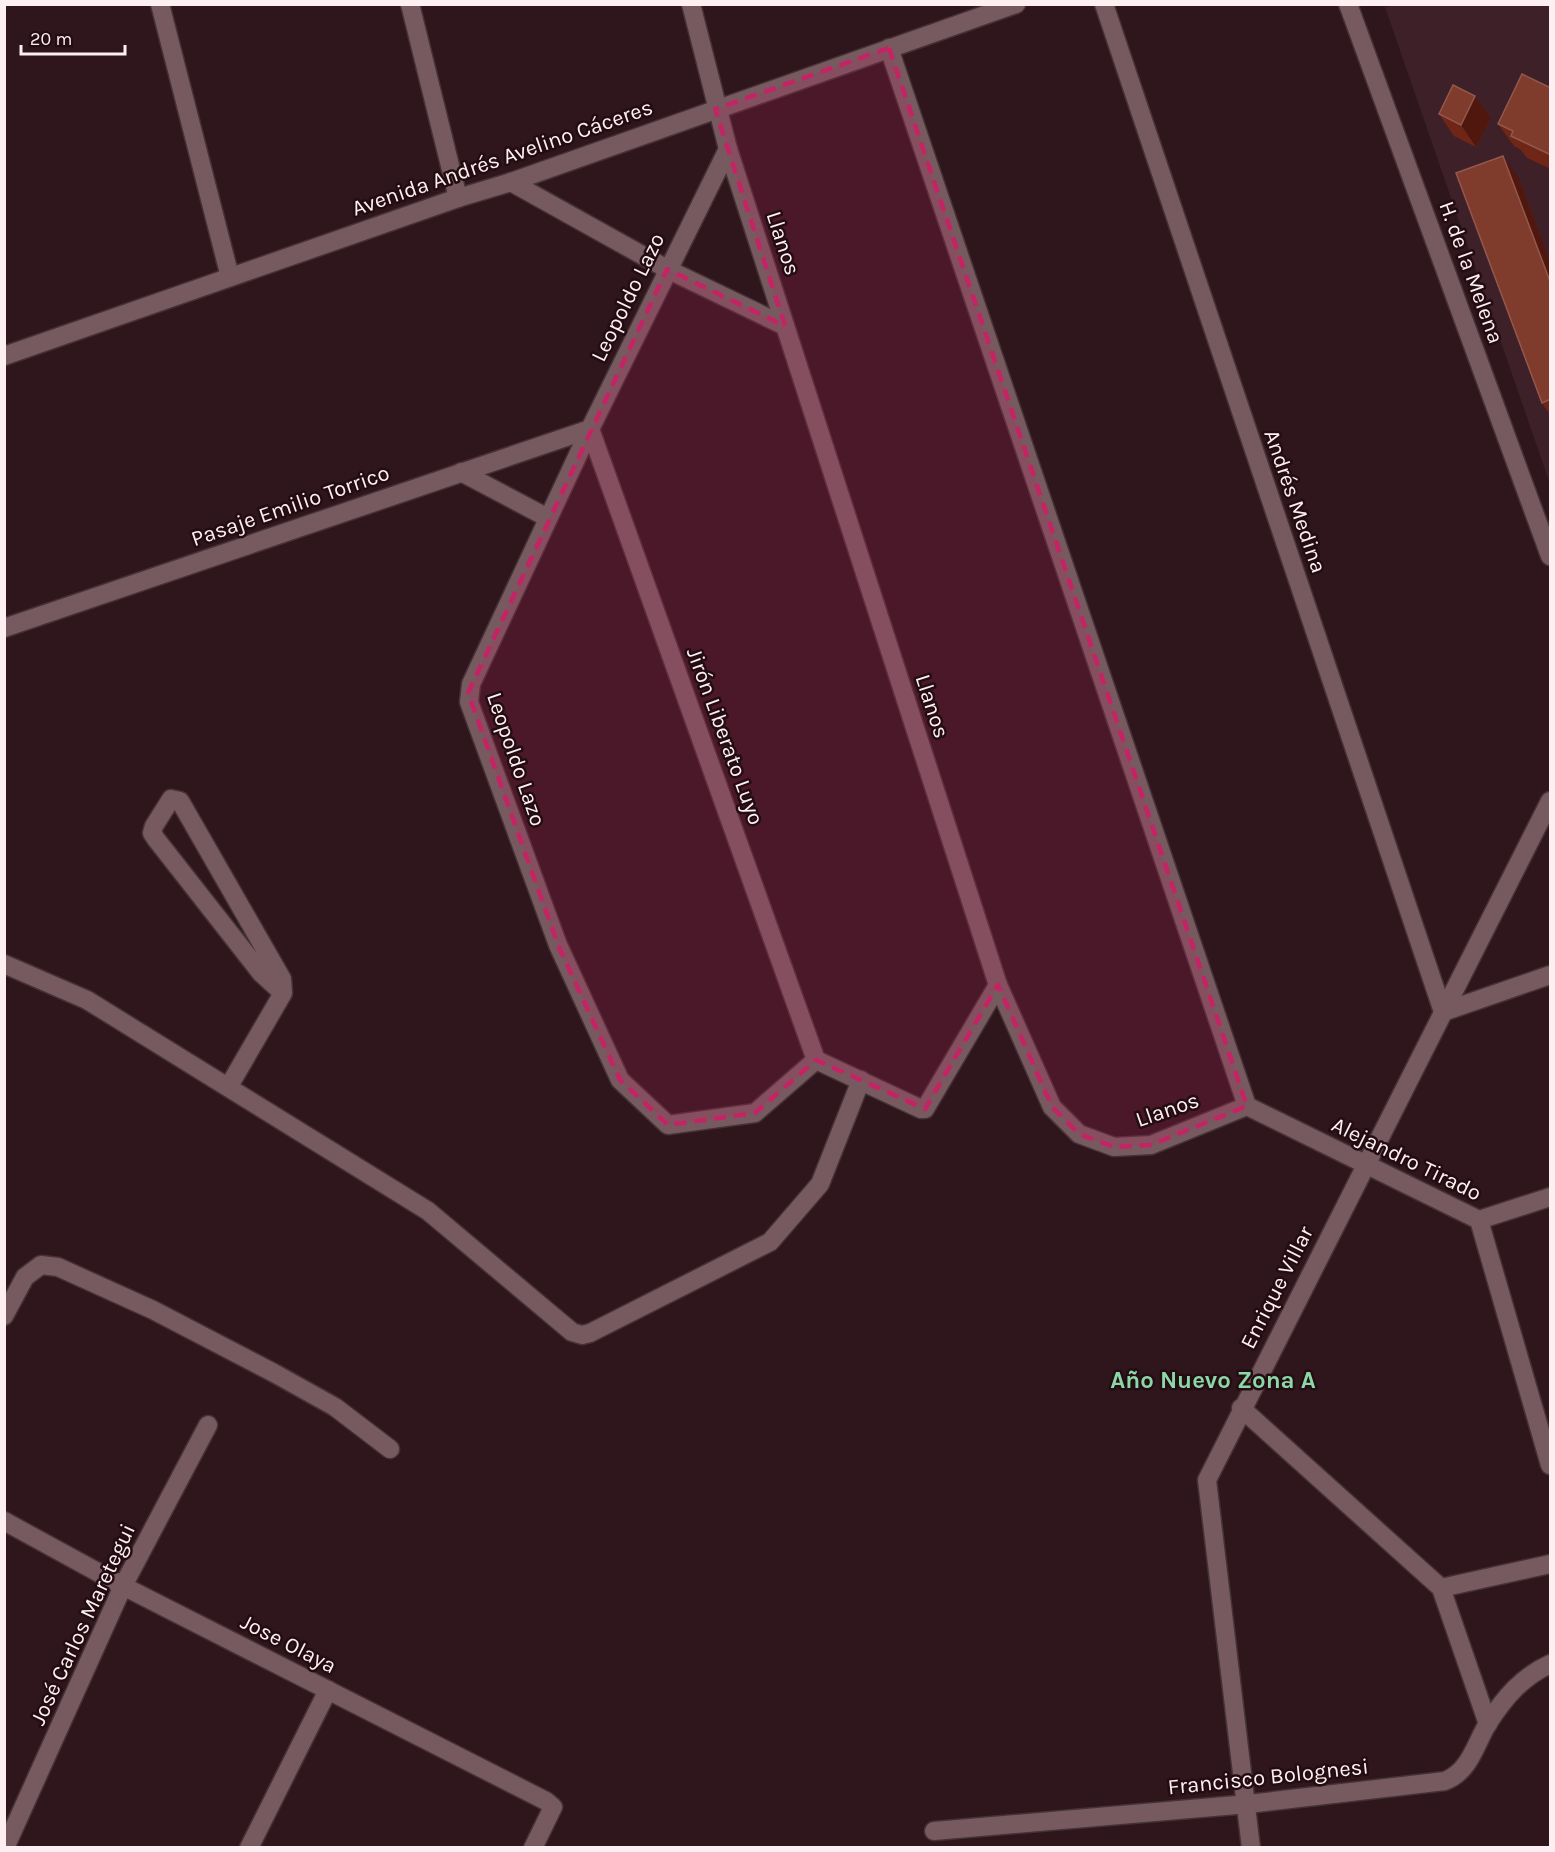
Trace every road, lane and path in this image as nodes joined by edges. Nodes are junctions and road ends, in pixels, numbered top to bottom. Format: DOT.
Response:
graph roads {
  1 [pos="160,4"];
  2 [pos="410,4"];
  3 [pos="691,4"];
  4 [pos="1016,4"];
  5 [pos="1104,4"];
  6 [pos="1348,4"];
  7 [pos="991,9"];
  8 [pos="889,48"];
  9 [pos="715,109"];
  10 [pos="728,149"];
  11 [pos="511,182"];
  12 [pos="458,198"];
  13 [pos="667,269"];
  14 [pos="230,277"];
  15 [pos="785,326"];
  16 [pos="4,356"];
  17 [pos="590,429"];
  18 [pos="461,472"];
  19 [pos="548,518"];
  20 [pos="1551,555"];
  21 [pos="4,628"];
  22 [pos="1551,801"];
  23 [pos="4,964"];
  24 [pos="1551,975"];
  25 [pos="998,985"];
  26 [pos="283,993"];
  27 [pos="1443,1012"];
  28 [pos="816,1060"];
  29 [pos="861,1080"];
  30 [pos="229,1086"];
  31 [pos="1247,1106"];
  32 [pos="1365,1164"];
  33 [pos="1551,1197"];
  34 [pos="1479,1221"];
  35 [pos="4,1316"];
  36 [pos="1241,1408"];
  37 [pos="208,1425"];
  38 [pos="390,1449"];
  39 [pos="1551,1465"];
  40 [pos="4,1521"];
  41 [pos="1551,1564"];
  42 [pos="123,1586"];
  43 [pos="1441,1588"];
  44 [pos="1551,1664"];
  45 [pos="328,1690"];
  46 [pos="1488,1724"];
  47 [pos="1248,1804"];
  48 [pos="934,1831"];
  49 [pos="4,1848"];
  50 [pos="249,1848"];
  51 [pos="533,1848"];
  52 [pos="1251,1848"];
  1 -- 14 [label="street"];
  2 -- 12 [label="street"];
  3 -- 9 [label="street, Llanos"];
  4 -- 7 [label="street, Avenida Andrés Avelino Cáceres"];
  5 -- 27 [label="street, Andrés Medina"];
  6 -- 20 [label="street, H. de la Melena"];
  7 -- 8 [label="street, Avenida Andrés Avelino Cáceres"];
  8 -- 9 [label="street, Avenida Andrés Avelino Cáceres"];
  8 -- 31 [label="street"];
  9 -- 10 [label="street, Llanos"];
  9 -- 11 [label="street, Avenida Andrés Avelino Cáceres"];
  10 -- 13 [label="street, Leopoldo Lazo"];
  10 -- 15 [label="street, Llanos"];
  11 -- 12 [label="street, Avenida Andrés Avelino Cáceres"];
  11 -- 13 [label="street"];
  12 -- 14 [label="street, Avenida Andrés Avelino Cáceres"];
  13 -- 15 [label="street"];
  13 -- 17 [label="street, Leopoldo Lazo"];
  14 -- 16 [label="street, Avenida Andrés Avelino Cáceres"];
  15 -- 25 [label="street, Llanos"];
  17 -- 18 [label="street, Pasaje Emilio Torrico"];
  17 -- 19 [label="street, Leopoldo Lazo"];
  17 -- 28 [label="street, Jirón Liberato Luyo"];
  18 -- 19 [label="street"];
  18 -- 21 [label="street, Pasaje Emilio Torrico"];
  19 -- 28 [label="street, Leopoldo Lazo"];
  22 -- 27 [label="street, Enrique Villar"];
  23 -- 30 [label="street"];
  24 -- 27 [label="street"];
  25 -- 29 [label="street"];
  25 -- 31 [label="street, Llanos"];
  26 -- 26 [label="street"];
  26 -- 30 [label="street"];
  27 -- 32 [label="street, Enrique Villar"];
  28 -- 29 [label="street"];
  29 -- 30 [label="street"];
  31 -- 32 [label="street, Alejandro Tirado"];
  32 -- 34 [label="street, Alejandro Tirado"];
  32 -- 36 [label="street, Enrique Villar"];
  33 -- 34 [label="street, Alejandro Tirado"];
  34 -- 39 [label="street"];
  35 -- 38 [label="street"];
  36 -- 43 [label="street"];
  36 -- 47 [label="street, Enrique Villar"];
  37 -- 42 [label="street, José Carlos Maretegui"];
  40 -- 42 [label="street, Jose Olaya"];
  41 -- 43 [label="street"];
  42 -- 45 [label="street, Jose Olaya"];
  42 -- 49 [label="street, José Carlos Maretegui"];
  43 -- 46 [label="street"];
  44 -- 46 [label="street, Francisco Bolognesi"];
  45 -- 50 [label="street"];
  45 -- 51 [label="street, Jose Olaya"];
  46 -- 47 [label="street, Francisco Bolognesi"];
  47 -- 48 [label="street, Francisco Bolognesi"];
  47 -- 52 [label="street, Enrique Villar"];
}
